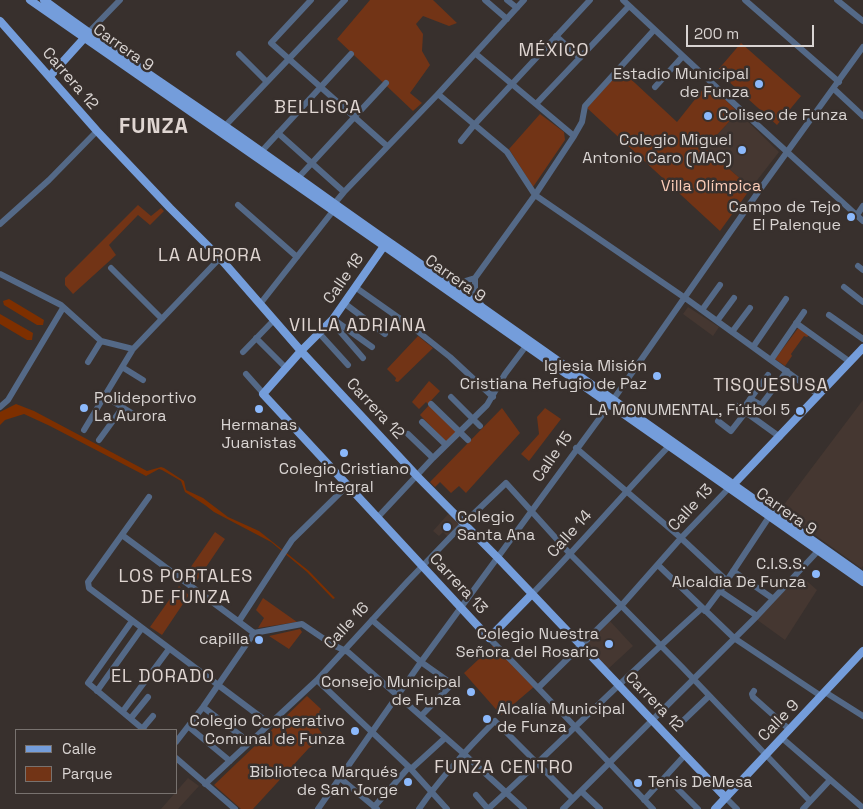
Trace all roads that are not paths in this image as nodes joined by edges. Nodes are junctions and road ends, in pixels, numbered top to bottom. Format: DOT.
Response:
graph roads {
  1 [pos="30,0"];
  2 [pos="44,0"];
  3 [pos="120,0"];
  4 [pos="311,0"];
  5 [pos="344,0"];
  6 [pos="484,0"];
  7 [pos="507,0"];
  8 [pos="524,0"];
  9 [pos="590,0"];
  10 [pos="623,0"];
  11 [pos="745,0"];
  12 [pos="837,0"];
  13 [pos="629,6"];
  14 [pos="517,8"];
  15 [pos="507,18"];
  16 [pos="0,21"];
  17 [pos="863,21"];
  18 [pos="654,30"];
  19 [pos="86,35"];
  20 [pos="556,36"];
  21 [pos="863,47"];
  22 [pos="239,54"];
  23 [pos="351,54"];
  24 [pos="476,54"];
  25 [pos="683,56"];
  26 [pos="288,58"];
  27 [pos="580,58"];
  28 [pos="50,76"];
  29 [pos="267,82"];
  30 [pos="839,82"];
  31 [pos="386,83"];
  32 [pos="512,83"];
  33 [pos="656,87"];
  34 [pos="320,88"];
  35 [pos="834,89"];
  36 [pos="438,94"];
  37 [pos="536,104"];
  38 [pos="863,116"];
  39 [pos="355,117"];
  40 [pos="474,125"];
  41 [pos="225,126"];
  42 [pos="98,131"];
  43 [pos="278,134"];
  44 [pos="574,136"];
  45 [pos="461,141"];
  46 [pos="387,146"];
  47 [pos="261,152"];
  48 [pos="787,152"];
  49 [pos="311,162"];
  50 [pos="298,178"];
  51 [pos="344,192"];
  52 [pos="534,195"];
  53 [pos="238,205"];
  54 [pos="863,206"];
  55 [pos="333,207"];
  56 [pos="856,215"];
  57 [pos="863,221"];
  58 [pos="0,224"];
  59 [pos="384,246"];
  60 [pos="297,257"];
  61 [pos="220,258"];
  62 [pos="111,268"];
  63 [pos="0,274"];
  64 [pos="475,278"];
  65 [pos="444,280"];
  66 [pos="720,285"];
  67 [pos="355,287"];
  68 [pos="844,287"];
  69 [pos="685,298"];
  70 [pos="734,298"];
  71 [pos="786,299"];
  72 [pos="863,302"];
  73 [pos="344,303"];
  74 [pos="260,304"];
  75 [pos="63,308"];
  76 [pos="483,308"];
  77 [pos="750,308"];
  78 [pos="702,310"];
  79 [pos="804,312"];
  80 [pos="829,315"];
  81 [pos="162,319"];
  82 [pos="274,320"];
  83 [pos="332,320"];
  84 [pos="717,321"];
  85 [pos="796,323"];
  86 [pos="732,332"];
  87 [pos="319,333"];
  88 [pos="385,334"];
  89 [pos="256,338"];
  90 [pos="863,339"];
  91 [pos="102,341"];
  92 [pos="372,346"];
  93 [pos="526,346"];
  94 [pos="753,347"];
  95 [pos="863,348"];
  96 [pos="133,349"];
  97 [pos="301,351"];
  98 [pos="242,352"];
  99 [pos="363,358"];
  100 [pos="771,360"];
  101 [pos="88,362"];
  102 [pos="850,362"];
  103 [pos="348,365"];
  104 [pos="122,367"];
  105 [pos="286,368"];
  106 [pos="787,372"];
  107 [pos="246,374"];
  108 [pos="768,374"];
  109 [pos="143,380"];
  110 [pos="763,382"];
  111 [pos="774,389"];
  112 [pos="263,393"];
  113 [pos="819,395"];
  114 [pos="104,396"];
  115 [pos="451,397"];
  116 [pos="493,397"];
  117 [pos="750,399"];
  118 [pos="611,402"];
  119 [pos="431,404"];
  120 [pos="487,405"];
  121 [pos="0,407"];
  122 [pos="123,407"];
  123 [pos="741,410"];
  124 [pos="493,411"];
  125 [pos="135,416"];
  126 [pos="472,418"];
  127 [pos="718,420"];
  128 [pos="422,422"];
  129 [pos="480,426"];
  130 [pos="84,430"];
  131 [pos="459,432"];
  132 [pos="408,434"];
  133 [pos="780,437"];
  134 [pos="99,440"];
  135 [pos="468,440"];
  136 [pos="446,446"];
  137 [pos="669,446"];
  138 [pos="576,448"];
  139 [pos="433,458"];
  140 [pos="417,476"];
  141 [pos="347,486"];
  142 [pos="731,487"];
  143 [pos="627,490"];
  144 [pos="149,497"];
  145 [pos="531,513"];
  146 [pos="378,517"];
  147 [pos="769,517"];
  148 [pos="464,523"];
  149 [pos="122,535"];
  150 [pos="681,538"];
  151 [pos="818,551"];
  152 [pos="570,555"];
  153 [pos="498,558"];
  154 [pos="658,565"];
  155 [pos="423,566"];
  156 [pos="733,571"];
  157 [pos="862,573"];
  158 [pos="726,580"];
  159 [pos="863,582"];
  160 [pos="720,591"];
  161 [pos="532,594"];
  162 [pos="772,598"];
  163 [pos="621,606"];
  164 [pos="461,608"];
  165 [pos="704,609"];
  166 [pos="757,616"];
  167 [pos="372,620"];
  168 [pos="132,621"];
  169 [pos="239,621"];
  170 [pos="142,628"];
  171 [pos="254,633"];
  172 [pos="489,638"];
  173 [pos="734,638"];
  174 [pos="581,645"];
  175 [pos="660,645"];
  176 [pos="170,649"];
  177 [pos="345,650"];
  178 [pos="863,651"];
  179 [pos="422,662"];
  180 [pos="693,678"];
  181 [pos="317,680"];
  182 [pos="218,686"];
  183 [pos="618,686"];
  184 [pos="539,687"];
  185 [pos="754,690"];
  186 [pos="97,691"];
  187 [pos="823,694"];
  188 [pos="709,696"];
  189 [pos="148,697"];
  190 [pos="398,697"];
  191 [pos="203,707"];
  192 [pos="123,711"];
  193 [pos="153,716"];
  194 [pos="421,716"];
  195 [pos="863,716"];
  196 [pos="130,718"];
  197 [pos="653,720"];
  198 [pos="682,721"];
  199 [pos="270,724"];
  200 [pos="189,727"];
  201 [pos="575,728"];
  202 [pos="142,729"];
  203 [pos="144,729"];
  204 [pos="790,730"];
  205 [pos="373,732"];
  206 [pos="444,738"];
  207 [pos="782,738"];
  208 [pos="178,740"];
  209 [pos="249,742"];
  210 [pos="463,753"];
  211 [pos="685,755"];
  212 [pos="765,755"];
  213 [pos="178,760"];
  214 [pos="230,761"];
  215 [pos="608,762"];
  216 [pos="536,764"];
  217 [pos="410,768"];
  218 [pos="666,777"];
  219 [pos="340,778"];
  220 [pos="830,780"];
  221 [pos="205,784"];
  222 [pos="581,790"];
  223 [pos="431,791"];
  224 [pos="506,792"];
  225 [pos="476,795"];
  226 [pos="725,797"];
  227 [pos="573,798"];
  228 [pos="644,800"];
  229 [pos="810,801"];
  230 [pos="375,808"];
  231 [pos="445,808"];
  232 [pos="863,808"];
  233 [pos="235,809"];
  234 [pos="318,809"];
  235 [pos="419,809"];
  236 [pos="488,809"];
  237 [pos="524,809"];
  238 [pos="563,809"];
  239 [pos="600,809"];
  240 [pos="653,809"];
  241 [pos="698,809"];
  242 [pos="715,809"];
  243 [pos="737,809"];
  244 [pos="803,809"];
  1 -- 19 [label="main road, Carrera 9"];
  2 -- 19 [label="main road, Carrera 9"];
  3 -- 19 [label="street"];
  4 -- 26 [label="street"];
  5 -- 26 [label="street"];
  6 -- 15 [label="street"];
  7 -- 14 [label="street"];
  8 -- 14 [label="street"];
  9 -- 20 [label="street"];
  10 -- 13 [label="street"];
  11 -- 30 [label="street"];
  12 -- 17 [label="street"];
  13 -- 18 [label="street"];
  13 -- 27 [label="street"];
  14 -- 15 [label="street"];
  15 -- 24 [label="street"];
  16 -- 28 [label="main road, Carrera 12"];
  18 -- 25 [label="street"];
  18 -- 44 [label="street"];
  19 -- 28 [label="main road"];
  19 -- 41 [label="main road, Carrera 9"];
  19 -- 55 [label="main road, Carrera 9"];
  20 -- 27 [label="street"];
  20 -- 32 [label="street"];
  21 -- 30 [label="street, Calle 15"];
  22 -- 29 [label="street"];
  23 -- 34 [label="street"];
  24 -- 32 [label="street"];
  24 -- 36 [label="street"];
  25 -- 33 [label="street"];
  25 -- 48 [label="street"];
  26 -- 29 [label="street"];
  26 -- 34 [label="street"];
  27 -- 37 [label="street"];
  28 -- 42 [label="main road, Carrera 12"];
  29 -- 41 [label="street"];
  30 -- 35 [label="street, Calle 15"];
  31 -- 39 [label="street"];
  32 -- 37 [label="street"];
  32 -- 40 [label="street"];
  34 -- 39 [label="street"];
  34 -- 43 [label="street"];
  35 -- 38 [label="street"];
  35 -- 48 [label="street, Calle 15"];
  36 -- 40 [label="street"];
  36 -- 46 [label="street"];
  37 -- 44 [label="street"];
  39 -- 46 [label="street"];
  39 -- 49 [label="street"];
  40 -- 45 [label="street"];
  40 -- 52 [label="street"];
  41 -- 47 [label="main road, Carrera 9"];
  42 -- 58 [label="street"];
  42 -- 61 [label="main road, Carrera 12"];
  43 -- 47 [label="street"];
  43 -- 49 [label="street"];
  44 -- 52 [label="street"];
  46 -- 51 [label="street"];
  47 -- 50 [label="main road, Carrera 9"];
  48 -- 56 [label="street"];
  48 -- 69 [label="street, Calle 15"];
  49 -- 50 [label="street"];
  49 -- 51 [label="street"];
  50 -- 55 [label="main road, Carrera 9"];
  51 -- 55 [label="street"];
  52 -- 64 [label="street"];
  52 -- 69 [label="street"];
  53 -- 60 [label="street"];
  54 -- 56 [label="street"];
  55 -- 59 [label="main road, Carrera 9"];
  55 -- 60 [label="street"];
  55 -- 65 [label="main road, Carrera 9"];
  56 -- 57 [label="street"];
  59 -- 67 [label="main road, Calle 18"];
  59 -- 93 [label="main road, Carrera 9"];
  60 -- 74 [label="street"];
  61 -- 74 [label="main road, Carrera 12"];
  61 -- 81 [label="street"];
  62 -- 81 [label="street"];
  63 -- 75 [label="street"];
  64 -- 65 [label="street"];
  64 -- 76 [label="street"];
  65 -- 76 [label="main road, Carrera 9"];
  66 -- 78 [label="street"];
  67 -- 73 [label="main road, Calle 18"];
  67 -- 116 [label="street"];
  68 -- 72 [label="street"];
  69 -- 78 [label="street"];
  69 -- 118 [label="street, Calle 15"];
  70 -- 84 [label="street"];
  71 -- 94 [label="street"];
  73 -- 83 [label="main road, Calle 18"];
  73 -- 88 [label="street"];
  74 -- 82 [label="main road, Carrera 12"];
  75 -- 91 [label="street"];
  75 -- 121 [label="street"];
  76 -- 118 [label="main road, Carrera 9"];
  77 -- 86 [label="street"];
  78 -- 84 [label="street"];
  79 -- 85 [label="street"];
  80 -- 90 [label="street"];
  81 -- 96 [label="street"];
  82 -- 89 [label="street"];
  82 -- 97 [label="main road, Carrera 12"];
  83 -- 87 [label="main road, Calle 18"];
  83 -- 92 [label="street"];
  83 -- 99 [label="street"];
  84 -- 86 [label="street"];
  85 -- 100 [label="street"];
  85 -- 102 [label="street"];
  86 -- 94 [label="street"];
  87 -- 97 [label="main road, Calle 18"];
  87 -- 103 [label="street"];
  89 -- 98 [label="street"];
  89 -- 105 [label="street"];
  91 -- 96 [label="street"];
  91 -- 101 [label="street"];
  93 -- 116 [label="street"];
  93 -- 118 [label="main road, Carrera 9"];
  94 -- 100 [label="street"];
  95 -- 102 [label="main road, Calle 13"];
  96 -- 104 [label="street"];
  97 -- 105 [label="main road, Calle 18"];
  97 -- 140 [label="main road, Carrera 12"];
  100 -- 106 [label="street"];
  102 -- 113 [label="main road, Calle 13"];
  104 -- 109 [label="street"];
  104 -- 114 [label="street"];
  105 -- 112 [label="main road, Calle 18"];
  106 -- 111 [label="street"];
  106 -- 113 [label="street"];
  107 -- 112 [label="street, Carrera 13"];
  108 -- 110 [label="street"];
  110 -- 111 [label="street"];
  110 -- 117 [label="street"];
  111 -- 117 [label="street"];
  112 -- 141 [label="main road, Carrera 13"];
  113 -- 133 [label="main road, Calle 13"];
  114 -- 122 [label="street"];
  114 -- 130 [label="street"];
  115 -- 126 [label="street"];
  116 -- 120 [label="street"];
  117 -- 123 [label="street"];
  118 -- 137 [label="main road, Carrera 9"];
  118 -- 138 [label="street, Calle 15"];
  118 -- 142 [label="main road, Carrera 9"];
  119 -- 131 [label="street"];
  120 -- 124 [label="street"];
  120 -- 126 [label="street"];
  122 -- 125 [label="street"];
  122 -- 134 [label="street"];
  123 -- 127 [label="street"];
  123 -- 133 [label="street"];
  126 -- 129 [label="street"];
  126 -- 131 [label="street"];
  128 -- 136 [label="street"];
  131 -- 135 [label="street"];
  131 -- 136 [label="street"];
  132 -- 139 [label="street"];
  133 -- 142 [label="main road, Calle 13"];
  136 -- 139 [label="street"];
  137 -- 142 [label="main road, Carrera 9"];
  137 -- 143 [label="street, Calle 14"];
  138 -- 143 [label="street"];
  138 -- 145 [label="street, Calle 15"];
  139 -- 140 [label="street"];
  140 -- 146 [label="street"];
  140 -- 148 [label="main road, Carrera 12"];
  141 -- 146 [label="main road, Carrera 13"];
  141 -- 169 [label="street"];
  142 -- 147 [label="main road, Carrera 9"];
  142 -- 150 [label="street, Calle 13"];
  142 -- 157 [label="main road, Carrera 9"];
  143 -- 150 [label="street"];
  143 -- 152 [label="street, Calle 14"];
  144 -- 149 [label="street"];
  145 -- 148 [label="street, Calle 16"];
  145 -- 152 [label="street"];
  145 -- 153 [label="street, Calle 15"];
  146 -- 155 [label="main road, Carrera 13"];
  147 -- 151 [label="main road, Carrera 9"];
  147 -- 156 [label="street"];
  148 -- 153 [label="main road, Carrera 12"];
  148 -- 155 [label="street, Calle 16"];
  149 -- 168 [label="street"];
  149 -- 169 [label="street"];
  150 -- 154 [label="street, Calle 13"];
  150 -- 158 [label="street"];
  151 -- 159 [label="main road, Carrera 9"];
  151 -- 162 [label="street"];
  152 -- 161 [label="street, Calle 14"];
  152 -- 163 [label="street"];
  153 -- 161 [label="main road, Carrera 12"];
  153 -- 164 [label="street, Calle 15"];
  154 -- 163 [label="street, Calle 13"];
  154 -- 165 [label="street"];
  155 -- 164 [label="main road, Carrera 13"];
  155 -- 167 [label="street, Calle 16"];
  156 -- 158 [label="street"];
  156 -- 162 [label="street"];
  158 -- 160 [label="street"];
  160 -- 165 [label="street"];
  160 -- 166 [label="street"];
  161 -- 172 [label="main road, Calle 14"];
  161 -- 174 [label="main road, Carrera 12"];
  162 -- 166 [label="street"];
  163 -- 174 [label="street, Calle 13"];
  163 -- 175 [label="street"];
  164 -- 172 [label="main road, Carrera 13"];
  164 -- 179 [label="street, Calle 15"];
  165 -- 173 [label="street"];
  165 -- 175 [label="street"];
  166 -- 173 [label="street"];
  167 -- 177 [label="street, Calle 16"];
  167 -- 179 [label="street"];
  168 -- 170 [label="street"];
  168 -- 186 [label="street"];
  169 -- 171 [label="street"];
  170 -- 176 [label="street"];
  170 -- 186 [label="street"];
  171 -- 177 [label="street"];
  171 -- 182 [label="street"];
  172 -- 184 [label="street, Carrera 13"];
  173 -- 180 [label="street"];
  173 -- 187 [label="street"];
  174 -- 183 [label="main road, Carrera 12"];
  174 -- 184 [label="street, Calle 13"];
  175 -- 180 [label="street"];
  175 -- 183 [label="street"];
  176 -- 182 [label="street"];
  176 -- 192 [label="street"];
  177 -- 181 [label="street, Calle 16"];
  177 -- 190 [label="street"];
  178 -- 187 [label="main road, Calle 9"];
  179 -- 190 [label="street, Calle 15"];
  179 -- 194 [label="street"];
  180 -- 188 [label="street"];
  180 -- 197 [label="street"];
  181 -- 199 [label="street, Calle 16"];
  181 -- 205 [label="street"];
  182 -- 191 [label="street"];
  182 -- 199 [label="street"];
  183 -- 197 [label="main road, Carrera 12"];
  183 -- 201 [label="street"];
  184 -- 201 [label="street, Carrera 13"];
  185 -- 204 [label="street"];
  186 -- 192 [label="street"];
  187 -- 195 [label="street"];
  187 -- 204 [label="main road, Calle 9"];
  188 -- 198 [label="street"];
  188 -- 212 [label="street"];
  189 -- 196 [label="street"];
  190 -- 194 [label="street"];
  190 -- 205 [label="street, Calle 15"];
  191 -- 200 [label="street"];
  191 -- 209 [label="street"];
  192 -- 196 [label="street"];
  193 -- 203 [label="street"];
  194 -- 206 [label="street"];
  196 -- 202 [label="street"];
  197 -- 211 [label="main road, Carrera 12"];
  197 -- 215 [label="street"];
  199 -- 209 [label="street, Calle 16"];
  200 -- 208 [label="street"];
  200 -- 214 [label="street"];
  201 -- 215 [label="street, Carrera 13"];
  201 -- 216 [label="street"];
  204 -- 207 [label="main road, Calle 9"];
  205 -- 217 [label="street"];
  205 -- 219 [label="street, Calle 15"];
  206 -- 210 [label="street"];
  206 -- 217 [label="street"];
  207 -- 212 [label="main road, Calle 9"];
  207 -- 220 [label="street"];
  209 -- 214 [label="street, Calle 16"];
  210 -- 216 [label="street"];
  210 -- 223 [label="street"];
  210 -- 224 [label="street"];
  211 -- 218 [label="street"];
  211 -- 226 [label="main road, Carrera 12"];
  212 -- 226 [label="main road, Calle 9"];
  212 -- 229 [label="street"];
  213 -- 221 [label="street"];
  214 -- 221 [label="street, Calle 16"];
  215 -- 222 [label="street"];
  215 -- 228 [label="street, Carrera 13"];
  216 -- 224 [label="street"];
  216 -- 227 [label="street"];
  217 -- 223 [label="street"];
  217 -- 230 [label="street"];
  218 -- 228 [label="street"];
  218 -- 241 [label="street"];
  219 -- 230 [label="street"];
  219 -- 234 [label="street, Calle 15"];
  220 -- 229 [label="street"];
  220 -- 232 [label="street"];
  221 -- 233 [label="street"];
  222 -- 227 [label="street"];
  222 -- 239 [label="street"];
  223 -- 231 [label="street"];
  223 -- 235 [label="street"];
  224 -- 236 [label="street"];
  224 -- 237 [label="street"];
  225 -- 236 [label="street"];
  226 -- 242 [label="main road, Calle 9"];
  226 -- 243 [label="street, Carrera 12"];
  227 -- 238 [label="street"];
  228 -- 240 [label="street, Carrera 13"];
  229 -- 244 [label="street"];
}
